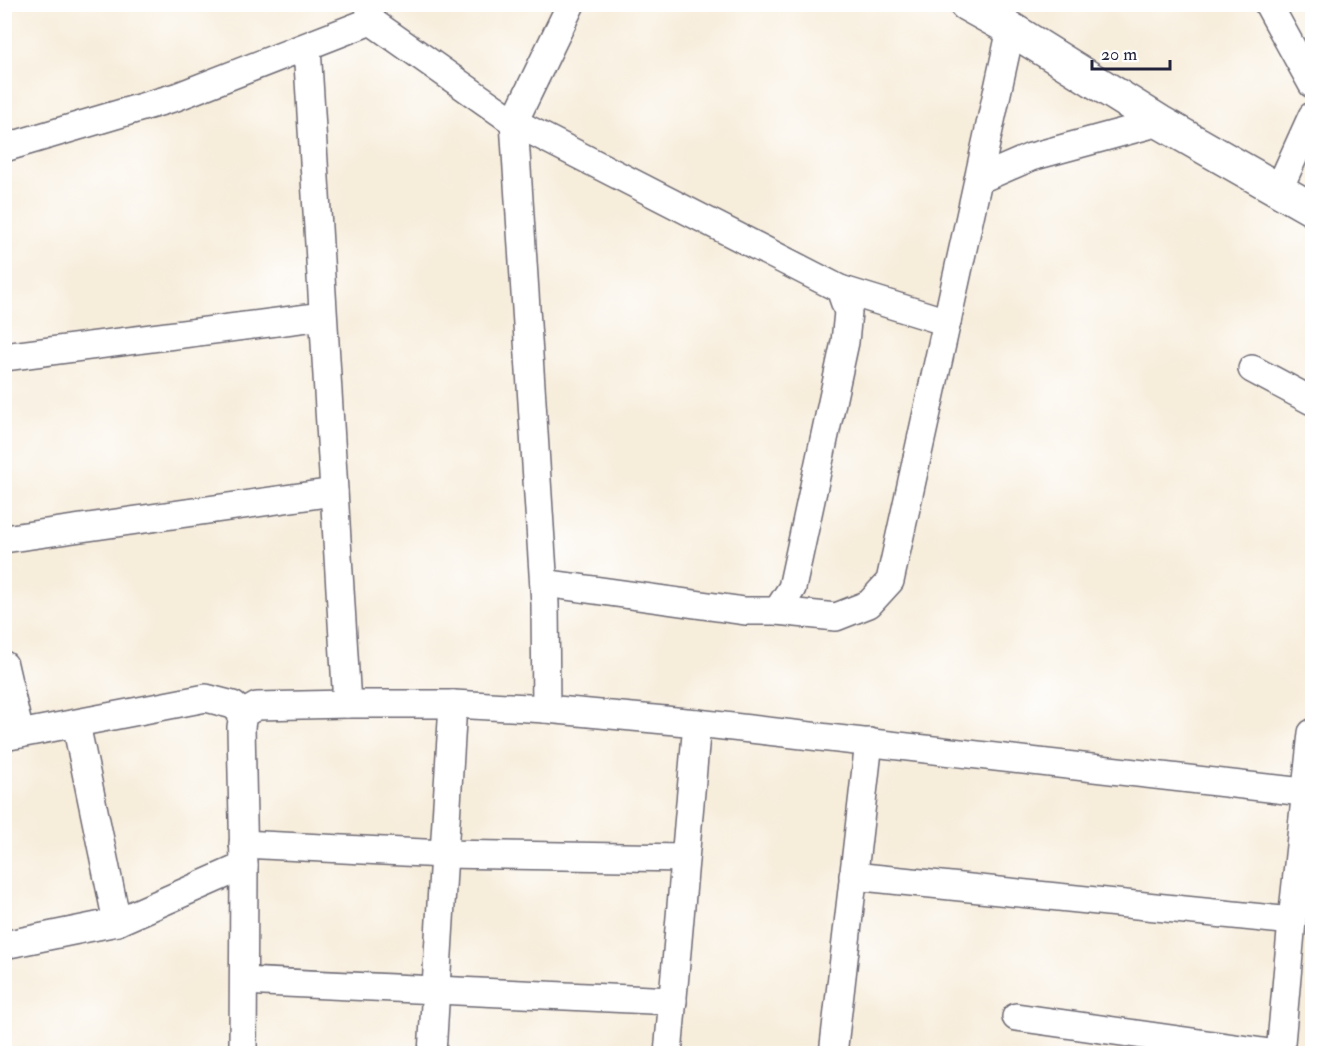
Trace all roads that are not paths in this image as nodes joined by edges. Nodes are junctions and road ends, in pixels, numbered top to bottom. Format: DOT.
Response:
graph roads {
  1 [pos="571,4"];
  2 [pos="966,4"];
  3 [pos="1268,4"];
  4 [pos="370,13"];
  5 [pos="1011,29"];
  6 [pos="307,46"];
  7 [pos="1312,84"];
  8 [pos="1312,116"];
  9 [pos="514,122"];
  10 [pos="1160,122"];
  11 [pos="4,148"];
  12 [pos="978,180"];
  13 [pos="1279,189"];
  14 [pos="1312,208"];
  15 [pos="840,289"];
  16 [pos="323,315"];
  17 [pos="947,322"];
  18 [pos="4,357"];
  19 [pos="1252,369"];
  20 [pos="1312,400"];
  21 [pos="334,492"];
  22 [pos="4,538"];
  23 [pos="544,583"];
  24 [pos="777,611"];
  25 [pos="4,665"];
  26 [pos="347,704"];
  27 [pos="453,704"];
  28 [pos="546,709"];
  29 [pos="243,714"];
  30 [pos="697,723"];
  31 [pos="75,724"];
  32 [pos="1312,733"];
  33 [pos="12,735"];
  34 [pos="870,742"];
  35 [pos="1309,793"];
  36 [pos="444,854"];
  37 [pos="244,855"];
  38 [pos="685,858"];
  39 [pos="853,876"];
  40 [pos="1292,921"];
  41 [pos="117,922"];
  42 [pos="4,945"];
  43 [pos="244,981"];
  44 [pos="436,990"];
  45 [pos="673,1001"];
  46 [pos="1016,1017"];
  47 [pos="243,1053"];
  48 [pos="432,1053"];
  49 [pos="668,1053"];
  50 [pos="833,1053"];
  51 [pos="1279,1053"];
  1 -- 9 [label="street"];
  2 -- 5 [label="street"];
  3 -- 7 [label="street"];
  4 -- 6 [label="street"];
  4 -- 9 [label="street"];
  5 -- 10 [label="street"];
  5 -- 12 [label="street"];
  6 -- 11 [label="street"];
  6 -- 16 [label="street"];
  8 -- 13 [label="street"];
  9 -- 15 [label="street"];
  9 -- 23 [label="street"];
  10 -- 12 [label="street"];
  10 -- 13 [label="street"];
  12 -- 17 [label="street"];
  13 -- 14 [label="street"];
  15 -- 17 [label="street"];
  15 -- 24 [label="street"];
  16 -- 18 [label="street"];
  16 -- 21 [label="street"];
  17 -- 24 [label="street"];
  19 -- 20 [label="street"];
  21 -- 22 [label="street"];
  21 -- 26 [label="street"];
  23 -- 24 [label="street"];
  23 -- 28 [label="street"];
  25 -- 33 [label="street"];
  26 -- 27 [label="street"];
  26 -- 29 [label="street"];
  27 -- 28 [label="street"];
  27 -- 36 [label="street"];
  28 -- 30 [label="street"];
  29 -- 31 [label="street"];
  29 -- 37 [label="street"];
  30 -- 34 [label="street"];
  30 -- 38 [label="street"];
  31 -- 33 [label="street"];
  31 -- 41 [label="street"];
  32 -- 35 [label="street"];
  34 -- 35 [label="street"];
  34 -- 39 [label="street"];
  35 -- 40 [label="street"];
  36 -- 37 [label="street"];
  36 -- 38 [label="street"];
  36 -- 44 [label="street"];
  37 -- 41 [label="street"];
  37 -- 43 [label="street"];
  38 -- 45 [label="street"];
  39 -- 40 [label="street"];
  39 -- 50 [label="street"];
  40 -- 51 [label="street"];
  41 -- 42 [label="street"];
  43 -- 44 [label="street"];
  43 -- 47 [label="street"];
  44 -- 45 [label="street"];
  44 -- 48 [label="street"];
  45 -- 49 [label="street"];
  46 -- 51 [label="street"];
}
